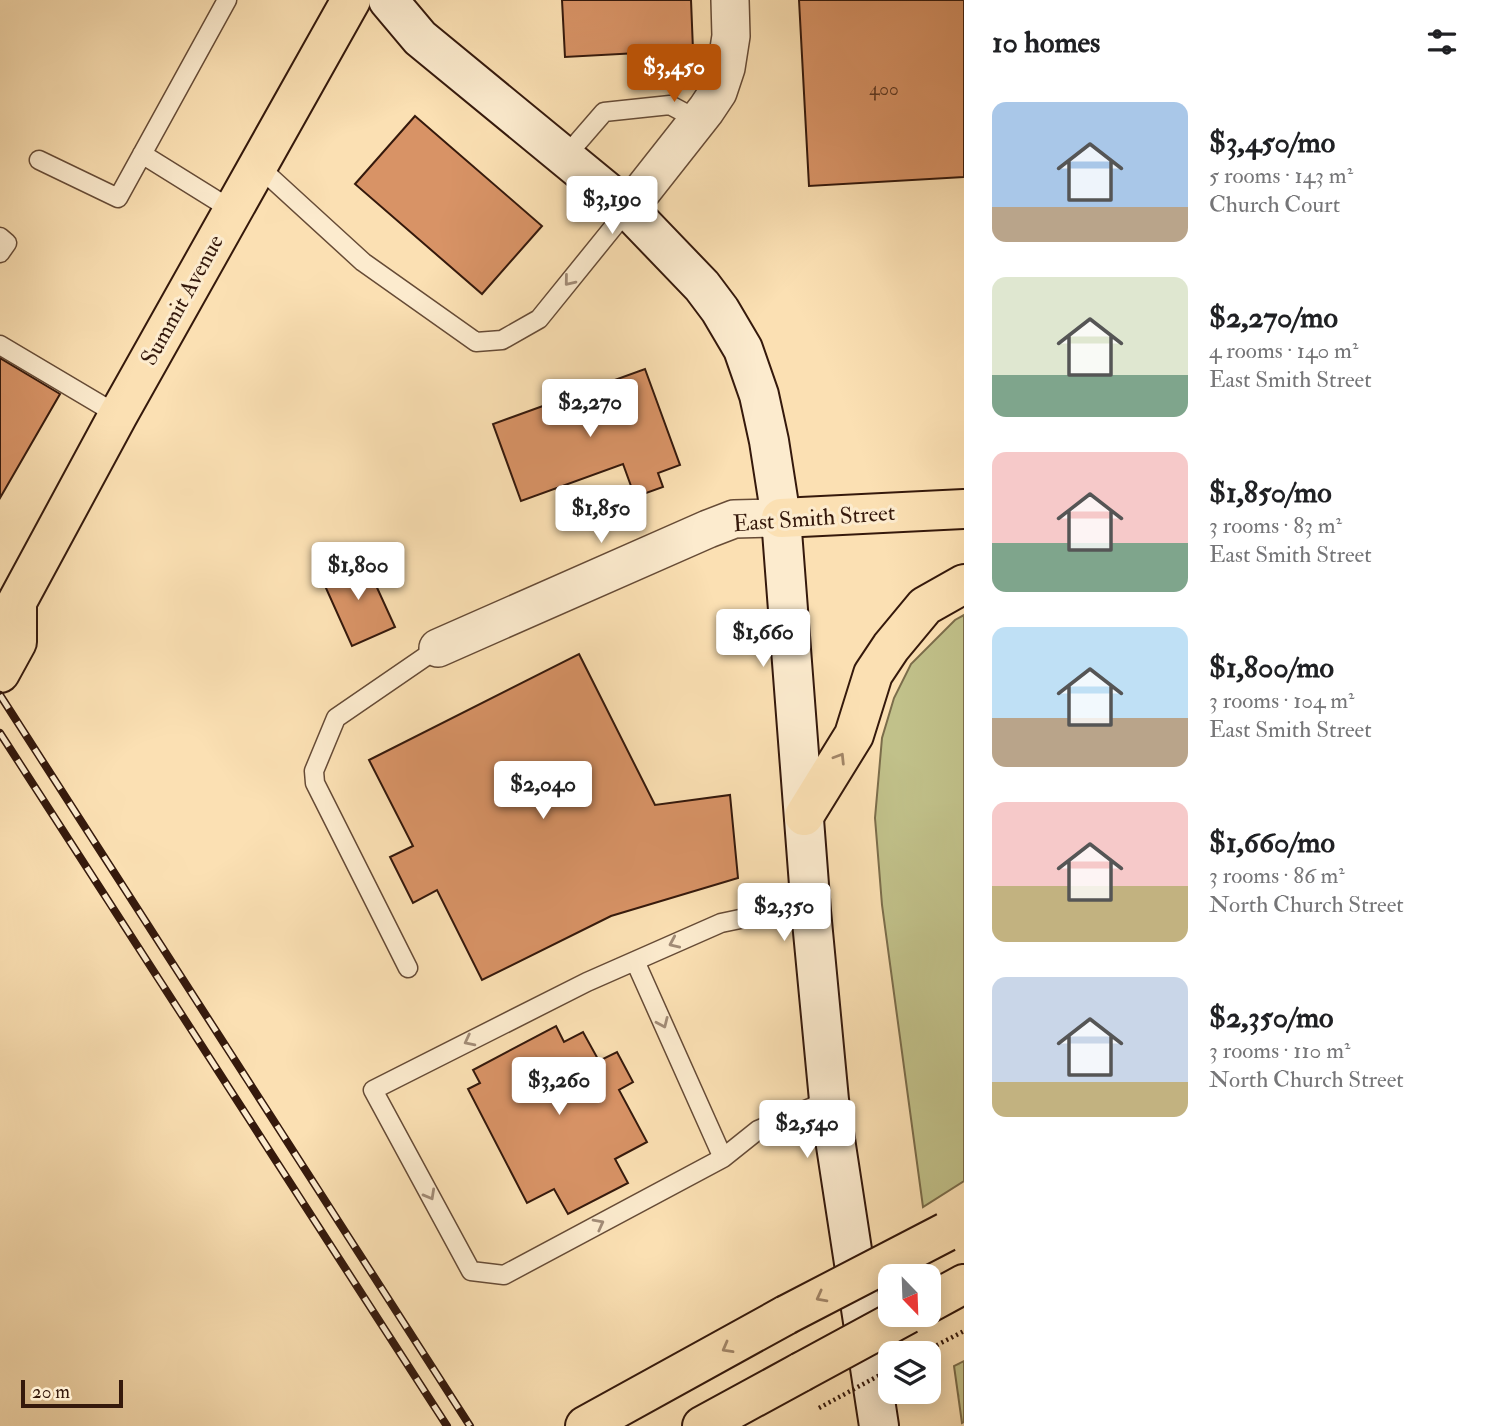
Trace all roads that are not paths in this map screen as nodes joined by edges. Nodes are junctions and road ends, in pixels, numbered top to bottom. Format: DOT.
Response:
graph roads {
  1 [pos="227,0"];
  2 [pos="351,0"];
  3 [pos="388,0"];
  4 [pos="730,0"];
  5 [pos="698,120"];
  6 [pos="142,154"];
  7 [pos="565,157"];
  8 [pos="39,160"];
  9 [pos="258,166"];
  10 [pos="628,209"];
  11 [pos="232,210"];
  12 [pos="0,237"];
  13 [pos="0,253"];
  14 [pos="0,345"];
  15 [pos="118,415"];
  16 [pos="964,509"];
  17 [pos="781,518"];
  18 [pos="964,584"];
  19 [pos="9,604"];
  20 [pos="438,648"];
  21 [pos="0,673"];
  22 [pos="804,816"];
  23 [pos="811,911"];
  24 [pos="635,961"];
  25 [pos="408,968"];
  26 [pos="829,1100"];
  27 [pos="723,1158"];
  28 [pos="955,1225"];
  29 [pos="964,1284"];
  30 [pos="942,1296"];
  31 [pos="884,1327"];
  32 [pos="590,1423"];
  33 [pos="702,1426"];
  34 [pos="878,1426"];
  1 -- 6 [label="lane"];
  2 -- 9 [label="main road, Summit Avenue"];
  3 -- 7 [label="street"];
  4 -- 5 [label="street"];
  5 -- 7 [label="lane"];
  5 -- 10 [label="street"];
  6 -- 8 [label="lane"];
  6 -- 11 [label="lane"];
  7 -- 10 [label="street"];
  10 -- 9 [label="lane, one-way"];
  9 -- 11 [label="main road, Summit Avenue"];
  10 -- 17 [label="street"];
  11 -- 15 [label="main road, Summit Avenue"];
  12 -- 13 [label="lane"];
  14 -- 15 [label="lane"];
  15 -- 19 [label="main road, Summit Avenue"];
  16 -- 17 [label="main road, East Smith Street"];
  17 -- 20 [label="street, East Smith Street"];
  17 -- 22 [label="street"];
  22 -- 18 [label="main road, one-way"];
  19 -- 21 [label="main road, Summit Avenue"];
  20 -- 25 [label="lane"];
  22 -- 23 [label="street"];
  23 -- 24 [label="lane, one-way"];
  23 -- 26 [label="street"];
  24 -- 27 [label="lane, one-way"];
  24 -- 27 [label="lane, one-way"];
  26 -- 27 [label="lane"];
  26 -- 34 [label="street"];
  28 -- 32 [label="main road, one-way, bridge"];
  29 -- 30 [label="main road"];
  31 -- 33 [label="main road, bridge"];
}
